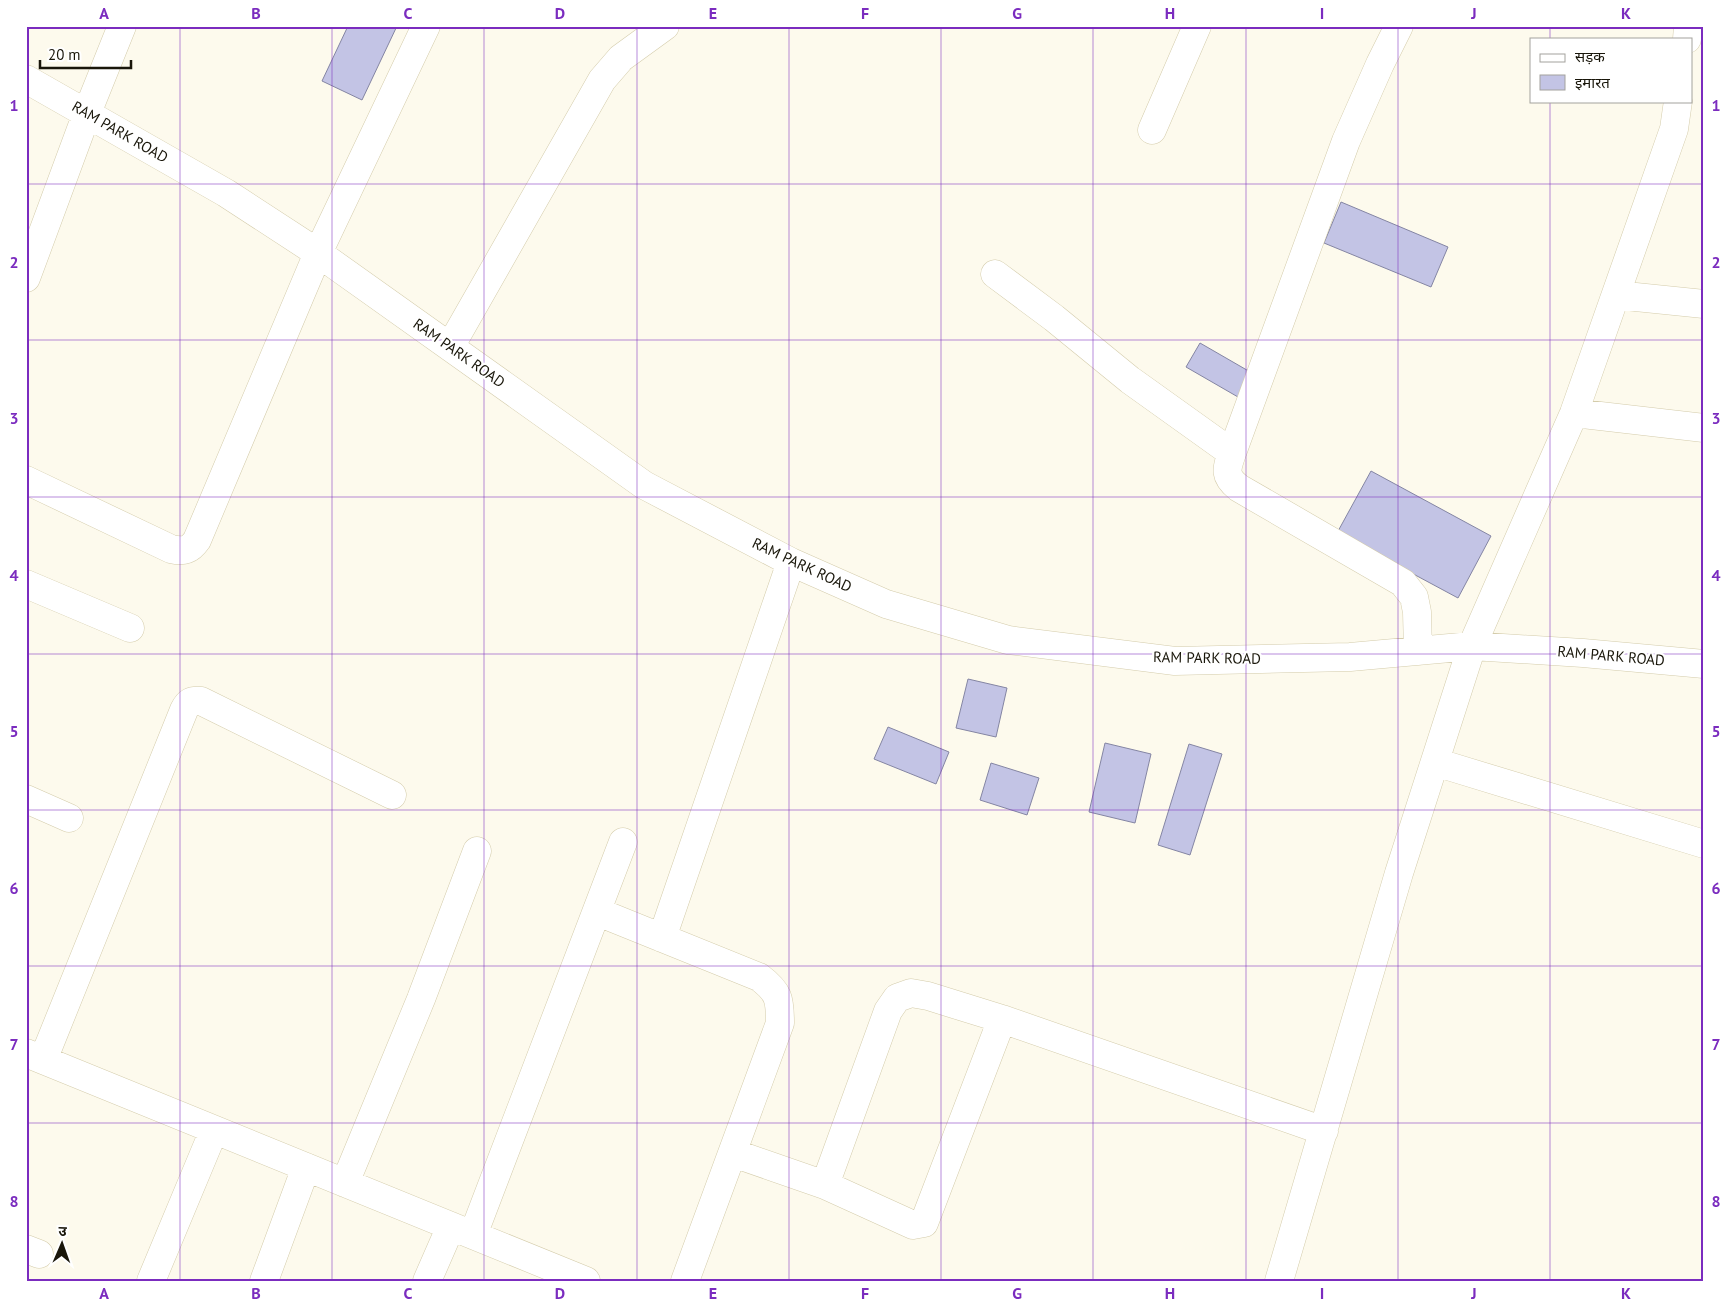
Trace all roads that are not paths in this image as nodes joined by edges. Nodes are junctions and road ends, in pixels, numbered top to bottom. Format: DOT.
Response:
graph roads {
  1 [pos="122,26"];
  2 [pos="426,26"];
  3 [pos="665,26"];
  4 [pos="1197,26"];
  5 [pos="1399,26"];
  6 [pos="26,79"];
  7 [pos="1678,102"];
  8 [pos="87,113"];
  9 [pos="1152,130"];
  10 [pos="318,254"];
  11 [pos="995,274"];
  12 [pos="26,278"];
  13 [pos="1616,295"];
  14 [pos="1704,304"];
  15 [pos="450,347"];
  16 [pos="1574,412"];
  17 [pos="1704,428"];
  18 [pos="1232,453"];
  19 [pos="26,480"];
  20 [pos="791,562"];
  21 [pos="26,584"];
  22 [pos="130,628"];
  23 [pos="1472,646"];
  24 [pos="1418,651"];
  25 [pos="1704,664"];
  26 [pos="1435,762"];
  27 [pos="392,795"];
  28 [pos="26,799"];
  29 [pos="69,818"];
  30 [pos="623,842"];
  31 [pos="1704,844"];
  32 [pos="477,851"];
  33 [pos="598,912"];
  34 [pos="662,938"];
  35 [pos="1002,1019"];
  36 [pos="34,1057"];
  37 [pos="214,1130"];
  38 [pos="1324,1131"];
  39 [pos="733,1153"];
  40 [pos="306,1167"];
  41 [pos="345,1183"];
  42 [pos="825,1185"];
  43 [pos="462,1231"];
  44 [pos="151,1281"];
  45 [pos="264,1281"];
  46 [pos="427,1281"];
  47 [pos="586,1281"];
  48 [pos="685,1281"];
  49 [pos="1279,1281"];
  1 -- 8 [label="street"];
  2 -- 10 [label="street"];
  3 -- 15 [label="street"];
  4 -- 9 [label="street"];
  5 -- 18 [label="street"];
  6 -- 8 [label="street, RAM PARK ROAD"];
  7 -- 13 [label="street"];
  8 -- 10 [label="street, RAM PARK ROAD"];
  8 -- 12 [label="street"];
  10 -- 15 [label="street, RAM PARK ROAD"];
  10 -- 19 [label="street"];
  11 -- 18 [label="street"];
  13 -- 14 [label="street"];
  13 -- 16 [label="street"];
  15 -- 20 [label="street, RAM PARK ROAD"];
  16 -- 17 [label="street"];
  16 -- 23 [label="street"];
  18 -- 24 [label="street"];
  20 -- 24 [label="street, RAM PARK ROAD"];
  20 -- 34 [label="street"];
  21 -- 22 [label="street"];
  23 -- 24 [label="street, RAM PARK ROAD"];
  23 -- 25 [label="street, RAM PARK ROAD"];
  23 -- 26 [label="street"];
  26 -- 31 [label="street"];
  26 -- 38 [label="street"];
  27 -- 36 [label="street"];
  28 -- 29 [label="street"];
  30 -- 33 [label="street"];
  32 -- 41 [label="street"];
  33 -- 34 [label="street"];
  33 -- 43 [label="street"];
  34 -- 39 [label="street"];
  35 -- 38 [label="street"];
  35 -- 42 [label="street"];
  35 -- 42 [label="street"];
  36 -- 37 [label="street"];
  37 -- 40 [label="street"];
  37 -- 44 [label="street"];
  38 -- 49 [label="street"];
  39 -- 42 [label="street"];
  39 -- 48 [label="street"];
  40 -- 41 [label="street"];
  40 -- 45 [label="street"];
  41 -- 43 [label="street"];
  43 -- 46 [label="street"];
  43 -- 47 [label="street"];
}
